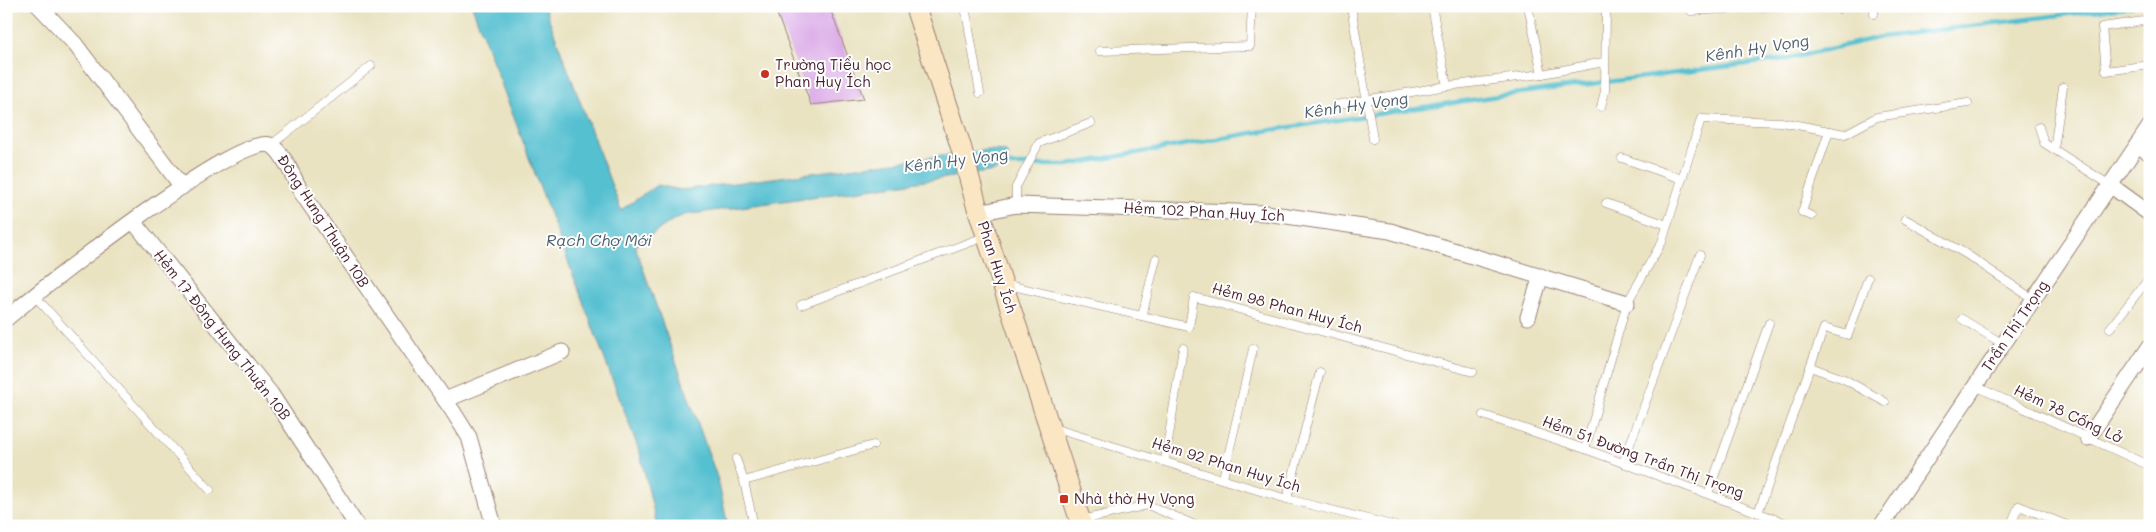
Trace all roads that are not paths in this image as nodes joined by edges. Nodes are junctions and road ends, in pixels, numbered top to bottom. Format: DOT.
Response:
graph roads {
  1 [pos="39,6"];
  2 [pos="915,6"];
  3 [pos="965,6"];
  4 [pos="1252,6"];
  5 [pos="1351,6"];
  6 [pos="1432,6"];
  7 [pos="1528,6"];
  8 [pos="1606,6"];
  9 [pos="1777,6"];
  10 [pos="1691,8"];
  11 [pos="2150,20"];
  12 [pos="1100,51"];
  13 [pos="1604,62"];
  14 [pos="2150,65"];
  15 [pos="371,66"];
  16 [pos="1542,74"];
  17 [pos="1447,86"];
  18 [pos="2063,87"];
  19 [pos="980,93"];
  20 [pos="1368,101"];
  21 [pos="1968,103"];
  22 [pos="1335,105"];
  23 [pos="1601,107"];
  24 [pos="1091,123"];
  25 [pos="2150,126"];
  26 [pos="2039,127"];
  27 [pos="1829,131"];
  28 [pos="1373,139"];
  29 [pos="271,145"];
  30 [pos="2054,149"];
  31 [pos="2143,149"];
  32 [pos="1622,158"];
  33 [pos="1682,180"];
  34 [pos="2110,185"];
  35 [pos="182,187"];
  36 [pos="1606,203"];
  37 [pos="1016,205"];
  38 [pos="978,208"];
  39 [pos="2150,214"];
  40 [pos="1812,216"];
  41 [pos="1905,219"];
  42 [pos="134,222"];
  43 [pos="1667,225"];
  44 [pos="987,236"];
  45 [pos="1700,255"];
  46 [pos="1156,259"];
  47 [pos="1541,276"];
  48 [pos="2150,277"];
  49 [pos="1868,278"];
  50 [pos="1002,283"];
  51 [pos="34,295"];
  52 [pos="2033,299"];
  53 [pos="1627,302"];
  54 [pos="801,305"];
  55 [pos="1142,316"];
  56 [pos="1528,317"];
  57 [pos="6,319"];
  58 [pos="1962,319"];
  59 [pos="1769,324"];
  60 [pos="2110,328"];
  61 [pos="2003,344"];
  62 [pos="2150,346"];
  63 [pos="1183,348"];
  64 [pos="1253,349"];
  65 [pos="562,352"];
  66 [pos="1810,367"];
  67 [pos="1320,372"];
  68 [pos="1473,372"];
  69 [pos="1974,386"];
  70 [pos="445,400"];
  71 [pos="1885,402"];
  72 [pos="1483,415"];
  73 [pos="1049,427"];
  74 [pos="2088,438"];
  75 [pos="873,444"];
  76 [pos="1584,449"];
  77 [pos="736,459"];
  78 [pos="1165,460"];
  79 [pos="1623,463"];
  80 [pos="2150,466"];
  81 [pos="1223,478"];
  82 [pos="744,481"];
  83 [pos="210,490"];
  84 [pos="1708,494"];
  85 [pos="1287,499"];
  86 [pos="1758,512"];
  87 [pos="1081,523"];
  88 [pos="357,526"];
  89 [pos="494,526"];
  90 [pos="754,526"];
  91 [pos="1197,526"];
  92 [pos="1396,526"];
  93 [pos="1794,526"];
  94 [pos="1881,526"];
  95 [pos="2010,526"];
  96 [pos="2069,526"];
  1 -- 35 [label="street"];
  2 -- 38 [label="main road, Phan Huy Ích"];
  3 -- 19 [label="lane"];
  4 -- 12 [label="lane"];
  5 -- 20 [label="lane"];
  6 -- 17 [label="lane"];
  7 -- 16 [label="lane"];
  8 -- 13 [label="lane"];
  9 -- 10 [label="lane"];
  11 -- 14 [label="lane"];
  13 -- 16 [label="lane"];
  13 -- 23 [label="lane"];
  15 -- 29 [label="lane"];
  16 -- 17 [label="lane"];
  17 -- 20 [label="lane"];
  18 -- 30 [label="lane"];
  20 -- 22 [label="lane"];
  20 -- 28 [label="lane"];
  21 -- 27 [label="lane"];
  24 -- 37 [label="lane"];
  25 -- 31 [label="street, Trần Thị Trọng"];
  26 -- 30 [label="lane"];
  27 -- 33 [label="lane"];
  27 -- 40 [label="lane"];
  29 -- 35 [label="street, Đông Hưng Thuận 10B"];
  29 -- 70 [label="street, Đông Hưng Thuận 10B"];
  30 -- 34 [label="lane"];
  31 -- 34 [label="street, Trần Thị Trọng"];
  32 -- 33 [label="lane"];
  33 -- 43 [label="lane"];
  34 -- 39 [label="street"];
  34 -- 52 [label="street, Trần Thị Trọng"];
  35 -- 42 [label="street, Đông Hưng Thuận 10B"];
  36 -- 43 [label="lane"];
  37 -- 38 [label="street, Hẻm 102 Phan Huy Ích"];
  37 -- 47 [label="street, Hẻm 102 Phan Huy Ích"];
  38 -- 44 [label="main road, Phan Huy Ích"];
  41 -- 52 [label="lane"];
  42 -- 51 [label="street, Đông Hưng Thuận 10B"];
  42 -- 88 [label="street, Hẻm 17 Đông Hưng Thuận 10B"];
  43 -- 53 [label="lane"];
  44 -- 50 [label="main road, Phan Huy Ích"];
  44 -- 54 [label="lane"];
  45 -- 79 [label="lane"];
  46 -- 55 [label="lane"];
  47 -- 53 [label="street, Hẻm 102 Phan Huy Ích"];
  47 -- 56 [label="street"];
  48 -- 60 [label="lane"];
  49 -- 66 [label="lane"];
  50 -- 55 [label="lane, Hẻm 98 Phan Huy Ích"];
  50 -- 73 [label="main road, Phan Huy Ích"];
  51 -- 57 [label="street, Đông Hưng Thuận 10B"];
  51 -- 83 [label="lane"];
  52 -- 61 [label="street, Trần Thị Trọng"];
  53 -- 76 [label="lane"];
  55 -- 68 [label="lane, Hẻm 98 Phan Huy Ích"];
  58 -- 61 [label="lane"];
  59 -- 84 [label="lane"];
  61 -- 69 [label="street, Trần Thị Trọng"];
  62 -- 74 [label="street"];
  63 -- 78 [label="lane"];
  64 -- 81 [label="lane"];
  65 -- 70 [label="street"];
  66 -- 71 [label="lane"];
  66 -- 86 [label="lane"];
  67 -- 85 [label="lane"];
  69 -- 74 [label="lane, Hẻm 78 Cống Lở"];
  69 -- 94 [label="street, Trần Thị Trọng"];
  70 -- 89 [label="street, Đông Hưng Thuận 10B"];
  72 -- 76 [label="lane, Hẻm 51 Đường Trần Thị Trọng"];
  73 -- 78 [label="lane, Hẻm 92 Phan Huy Ích"];
  73 -- 87 [label="main road, Phan Huy Ích"];
  74 -- 80 [label="lane, Hẻm 78 Cống Lở"];
  75 -- 82 [label="lane"];
  76 -- 79 [label="lane, Hẻm 51 Đường Trần Thị Trọng"];
  77 -- 82 [label="lane"];
  78 -- 81 [label="lane, Hẻm 92 Phan Huy Ích"];
  79 -- 84 [label="lane, Hẻm 51 Đường Trần Thị Trọng"];
  81 -- 85 [label="lane, Hẻm 92 Phan Huy Ích"];
  82 -- 90 [label="lane"];
  84 -- 86 [label="lane, Hẻm 51 Đường Trần Thị Trọng"];
  85 -- 92 [label="lane, Hẻm 92 Phan Huy Ích"];
  86 -- 93 [label="lane, Hẻm 51 Đường Trần Thị Trọng"];
  87 -- 91 [label="lane"];
  95 -- 96 [label="lane"];
}
